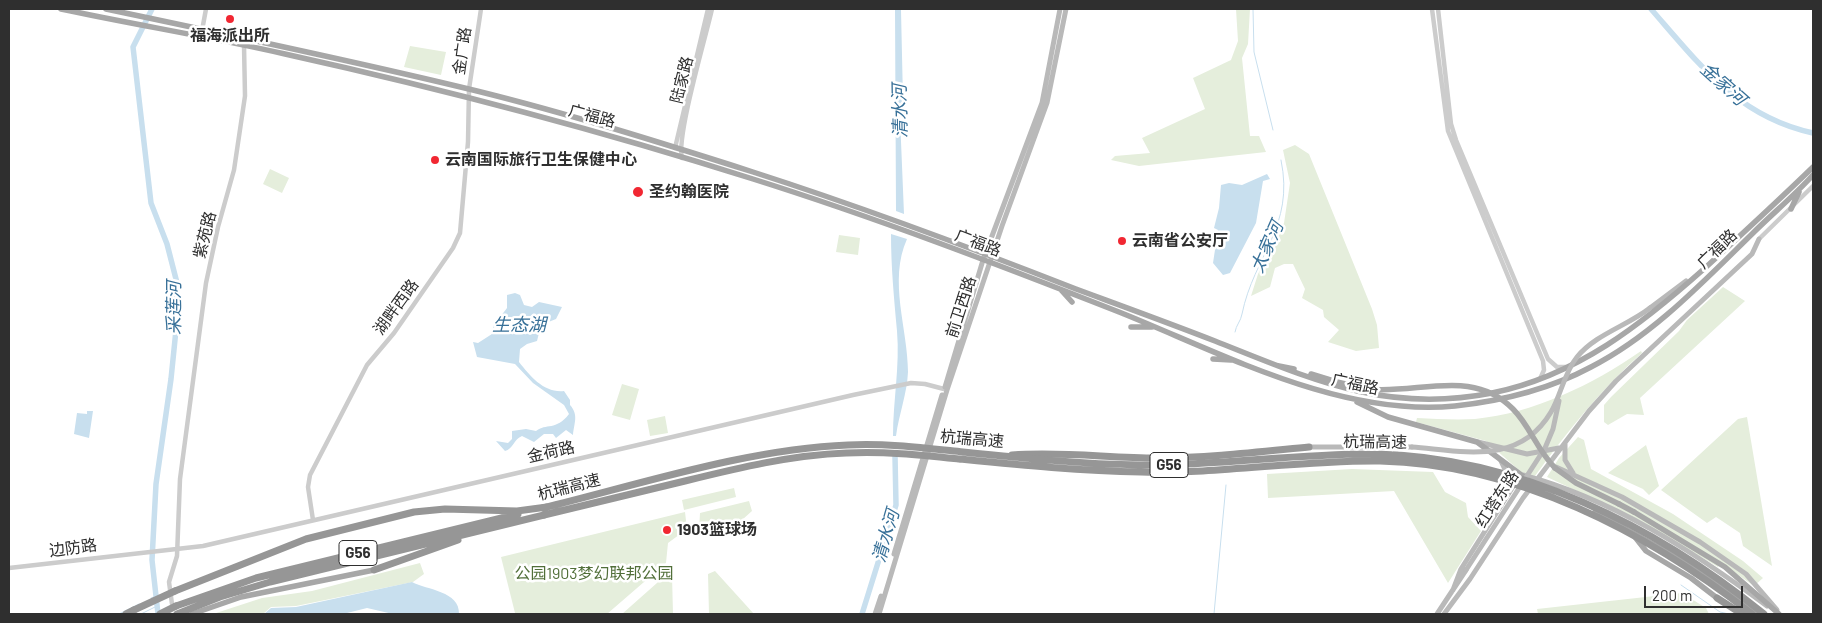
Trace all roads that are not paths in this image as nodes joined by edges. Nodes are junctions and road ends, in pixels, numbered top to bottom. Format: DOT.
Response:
graph roads {
  1 [pos="61,9"];
  2 [pos="106,9"];
  3 [pos="206,9"];
  4 [pos="481,9"];
  5 [pos="708,9"];
  6 [pos="712,9"];
  7 [pos="1060,9"];
  8 [pos="1066,9"];
  9 [pos="1432,9"];
  10 [pos="1438,9"];
  11 [pos="203,28"];
  12 [pos="1440,31"];
  13 [pos="1434,32"];
  14 [pos="201,36"];
  15 [pos="244,45"];
  16 [pos="469,90"];
  17 [pos="469,97"];
  18 [pos="678,148"];
  19 [pos="675,155"];
  20 [pos="682,158"];
  21 [pos="1813,167"];
  22 [pos="1813,175"];
  23 [pos="1813,186"];
  24 [pos="1800,189"];
  25 [pos="1791,209"];
  26 [pos="1759,238"];
  27 [pos="1500,249"];
  28 [pos="987,259"];
  29 [pos="1701,271"];
  30 [pos="1060,290"];
  31 [pos="1072,302"];
  32 [pos="1529,319"];
  33 [pos="1131,327"];
  34 [pos="1154,327"];
  35 [pos="1191,328"];
  36 [pos="1215,341"];
  37 [pos="1213,358"];
  38 [pos="1237,360"];
  39 [pos="1271,365"];
  40 [pos="1571,366"];
  41 [pos="1294,368"];
  42 [pos="1311,374"];
  43 [pos="1539,379"];
  44 [pos="944,389"];
  45 [pos="1561,390"];
  46 [pos="1351,399"];
  47 [pos="1567,438"];
  48 [pos="1477,442"];
  49 [pos="1309,447"];
  50 [pos="1561,447"];
  51 [pos="997,455"];
  52 [pos="1500,459"];
  53 [pos="1549,464"];
  54 [pos="1573,473"];
  55 [pos="1521,474"];
  56 [pos="1536,481"];
  57 [pos="1508,496"];
  58 [pos="1622,497"];
  59 [pos="544,509"];
  60 [pos="313,520"];
  61 [pos="1635,521"];
  62 [pos="504,525"];
  63 [pos="1630,529"];
  64 [pos="178,550"];
  65 [pos="164,552"];
  66 [pos="9,568"];
  67 [pos="374,570"];
  68 [pos="1453,590"];
  69 [pos="1717,598"];
  70 [pos="176,609"];
  71 [pos="126,614"];
  72 [pos="160,614"];
  73 [pos="192,614"];
  74 [pos="875,614"];
  75 [pos="879,614"];
  76 [pos="1437,614"];
  77 [pos="1444,614"];
  78 [pos="1742,614"];
  79 [pos="1752,614"];
  80 [pos="1758,614"];
  81 [pos="1764,614"];
  82 [pos="1779,614"];
  1 -- 14 [label="main road, 广福路"];
  2 -- 11 [label="main road, 广福路"];
  3 -- 11 [label="street"];
  4 -- 16 [label="street, 金广路"];
  5 -- 18 [label="street, 陆家路"];
  6 -- 18 [label="street, 陆家路"];
  7 -- 28 [label="main road, 前卫西路"];
  8 -- 28 [label="main road, 前卫西路"];
  9 -- 13 [label="street"];
  10 -- 12 [label="street"];
  11 -- 14 [label="street"];
  11 -- 16 [label="main road, 广福路"];
  12 -- 13 [label="street"];
  12 -- 27 [label="street"];
  13 -- 27 [label="street"];
  14 -- 15 [label="main road, 广福路"];
  15 -- 17 [label="main road, 广福路"];
  15 -- 64 [label="street, 紫苑路"];
  16 -- 17 [label="street, 金广路"];
  16 -- 18 [label="main road, 广福路"];
  17 -- 19 [label="main road, 广福路"];
  17 -- 60 [label="street, 湖畔西路"];
  18 -- 19 [label="street, 陆家路"];
  18 -- 20 [label="street, 陆家路"];
  18 -- 28 [label="main road, 广福路"];
  19 -- 20 [label="main road, 广福路"];
  20 -- 28 [label="main road, 广福路"];
  21 -- 29 [label="main road, 广福路"];
  22 -- 24 [label="main road, 广福路"];
  23 -- 25 [label="street"];
  24 -- 25 [label="main road"];
  24 -- 46 [label="main road, 广福路"];
  25 -- 26 [label="street"];
  26 -- 47 [label="main road, 红塔东路"];
  27 -- 32 [label="street"];
  28 -- 30 [label="main road, 广福路"];
  28 -- 36 [label="main road, 广福路"];
  28 -- 44 [label="main road, 前卫西路"];
  28 -- 75 [label="main road, 前卫西路"];
  29 -- 40 [label="main road, 广福路"];
  29 -- 45 [label="main road, bridge"];
  30 -- 31 [label="main road"];
  30 -- 34 [label="main road, 广福路"];
  32 -- 40 [label="street"];
  32 -- 43 [label="street"];
  33 -- 34 [label="main road"];
  34 -- 38 [label="main road, 广福路"];
  35 -- 36 [label="main road"];
  36 -- 39 [label="main road, 广福路"];
  37 -- 38 [label="main road"];
  38 -- 46 [label="main road, 广福路"];
  39 -- 41 [label="main road"];
  39 -- 43 [label="main road, 广福路"];
  40 -- 43 [label="main road, 广福路"];
  42 -- 82 [label="main road, bridge"];
  44 -- 60 [label="street, 金荷路"];
  44 -- 74 [label="main road, 前卫西路"];
  45 -- 49 [label="main road, bridge"];
  45 -- 68 [label="main road, 红塔东路, bridge"];
  46 -- 48 [label="main road"];
  47 -- 50 [label="main road, 红塔东路"];
  47 -- 54 [label="main road"];
  48 -- 50 [label="main road"];
  48 -- 52 [label="main road"];
  49 -- 51 [label="highway, bridge"];
  50 -- 53 [label="main road, 红塔东路"];
  51 -- 59 [label="highway, 杭瑞高速 / G56, bridge"];
  51 -- 81 [label="highway, 杭瑞高速 / G56, bridge"];
  52 -- 55 [label="main road"];
  52 -- 57 [label="main road"];
  53 -- 54 [label="main road"];
  53 -- 56 [label="main road, 红塔东路"];
  54 -- 58 [label="main road"];
  55 -- 56 [label="main road"];
  55 -- 57 [label="main road"];
  56 -- 61 [label="main road"];
  56 -- 63 [label="main road"];
  56 -- 77 [label="main road, 红塔东路"];
  57 -- 68 [label="main road"];
  58 -- 61 [label="main road"];
  58 -- 82 [label="main road"];
  59 -- 62 [label="highway, 杭瑞高速 / G56"];
  59 -- 70 [label="highway, 杭瑞高速 / G56"];
  59 -- 71 [label="highway, bridge"];
  59 -- 79 [label="highway, 杭瑞高速 / G56, bridge"];
  60 -- 64 [label="street, 金荷路"];
  61 -- 82 [label="main road"];
  62 -- 67 [label="highway"];
  62 -- 70 [label="highway, 杭瑞高速 / G56"];
  63 -- 69 [label="main road"];
  63 -- 80 [label="main road"];
  64 -- 65 [label="street, 金荷路"];
  64 -- 70 [label="street, 紫苑路"];
  65 -- 66 [label="street, 边防路"];
  67 -- 73 [label="main road"];
  68 -- 76 [label="main road, 红塔东路"];
  69 -- 78 [label="highway"];
  70 -- 72 [label="highway, 杭瑞高速 / G56, bridge"];
}
